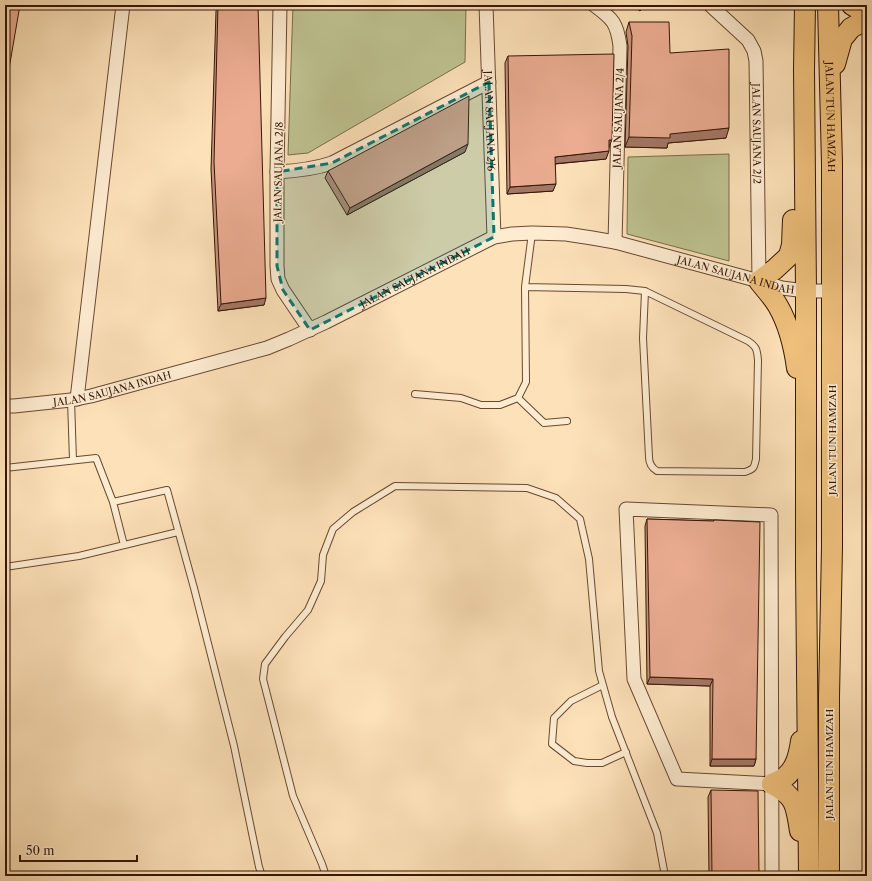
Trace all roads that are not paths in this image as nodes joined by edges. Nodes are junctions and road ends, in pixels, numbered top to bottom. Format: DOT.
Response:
graph roads {
  1 [pos="123,5"];
  2 [pos="280,5"];
  3 [pos="486,5"];
  4 [pos="594,5"];
  5 [pos="710,5"];
  6 [pos="805,5"];
  7 [pos="828,5"];
  8 [pos="852,5"];
  9 [pos="867,14"];
  10 [pos="867,19"];
  11 [pos="489,82"];
  12 [pos="804,97"];
  13 [pos="832,164"];
  14 [pos="277,172"];
  15 [pos="532,233"];
  16 [pos="494,237"];
  17 [pos="615,242"];
  18 [pos="759,281"];
  19 [pos="525,287"];
  20 [pos="645,291"];
  21 [pos="806,291"];
  22 [pos="832,291"];
  23 [pos="310,330"];
  24 [pos="415,394"];
  25 [pos="518,398"];
  26 [pos="74,400"];
  27 [pos="5,406"];
  28 [pos="567,421"];
  29 [pos="74,460"];
  30 [pos="5,468"];
  31 [pos="806,481"];
  32 [pos="113,502"];
  33 [pos="178,532"];
  34 [pos="124,545"];
  35 [pos="5,567"];
  36 [pos="807,676"];
  37 [pos="603,685"];
  38 [pos="626,752"];
  39 [pos="772,784"];
  40 [pos="262,876"];
  41 [pos="326,876"];
  42 [pos="665,876"];
  43 [pos="772,876"];
  44 [pos="808,876"];
  45 [pos="829,876"];
  1 -- 26 [label="street"];
  2 -- 14 [label="street, JALAN SAUJANA 2/8"];
  3 -- 11 [label="street, JALAN SAUJANA 2/6"];
  4 -- 17 [label="street, JALAN SAUJANA 2/4"];
  5 -- 18 [label="street, JALAN SAUJANA 2/2"];
  6 -- 12 [label="main road, JALAN TUN HAMZAH"];
  7 -- 13 [label="main road, JALAN TUN HAMZAH"];
  8 -- 9 [label="main road"];
  10 -- 13 [label="main road"];
  11 -- 14 [label="street"];
  11 -- 16 [label="street, JALAN SAUJANA 2/6"];
  12 -- 18 [label="main road"];
  12 -- 21 [label="main road, JALAN TUN HAMZAH"];
  13 -- 22 [label="main road, JALAN TUN HAMZAH"];
  14 -- 23 [label="street, JALAN SAUJANA 2/8"];
  15 -- 16 [label="street, JALAN SAUJANA INDAH"];
  15 -- 17 [label="street, JALAN SAUJANA INDAH"];
  15 -- 19 [label="lane"];
  16 -- 23 [label="street, JALAN SAUJANA INDAH"];
  17 -- 18 [label="street, JALAN SAUJANA INDAH"];
  18 -- 21 [label="street, JALAN SAUJANA INDAH"];
  18 -- 31 [label="main road"];
  19 -- 20 [label="lane"];
  19 -- 25 [label="lane"];
  20 -- 20 [label="lane"];
  21 -- 22 [label="street, JALAN SAUJANA INDAH"];
  21 -- 31 [label="main road, JALAN TUN HAMZAH"];
  22 -- 45 [label="main road, JALAN TUN HAMZAH"];
  23 -- 26 [label="street, JALAN SAUJANA INDAH"];
  24 -- 25 [label="lane"];
  25 -- 28 [label="lane"];
  26 -- 27 [label="street, JALAN SAUJANA INDAH"];
  26 -- 29 [label="lane"];
  29 -- 30 [label="lane"];
  29 -- 32 [label="lane"];
  31 -- 36 [label="main road, JALAN TUN HAMZAH"];
  32 -- 33 [label="lane"];
  32 -- 34 [label="lane"];
  33 -- 34 [label="lane"];
  33 -- 40 [label="lane"];
  34 -- 35 [label="lane"];
  36 -- 39 [label="main road"];
  36 -- 44 [label="main road, JALAN TUN HAMZAH"];
  37 -- 38 [label="lane"];
  37 -- 38 [label="lane"];
  37 -- 41 [label="lane"];
  38 -- 42 [label="lane"];
  39 -- 39 [label="street"];
  39 -- 43 [label="street"];
  39 -- 44 [label="main road"];
}
